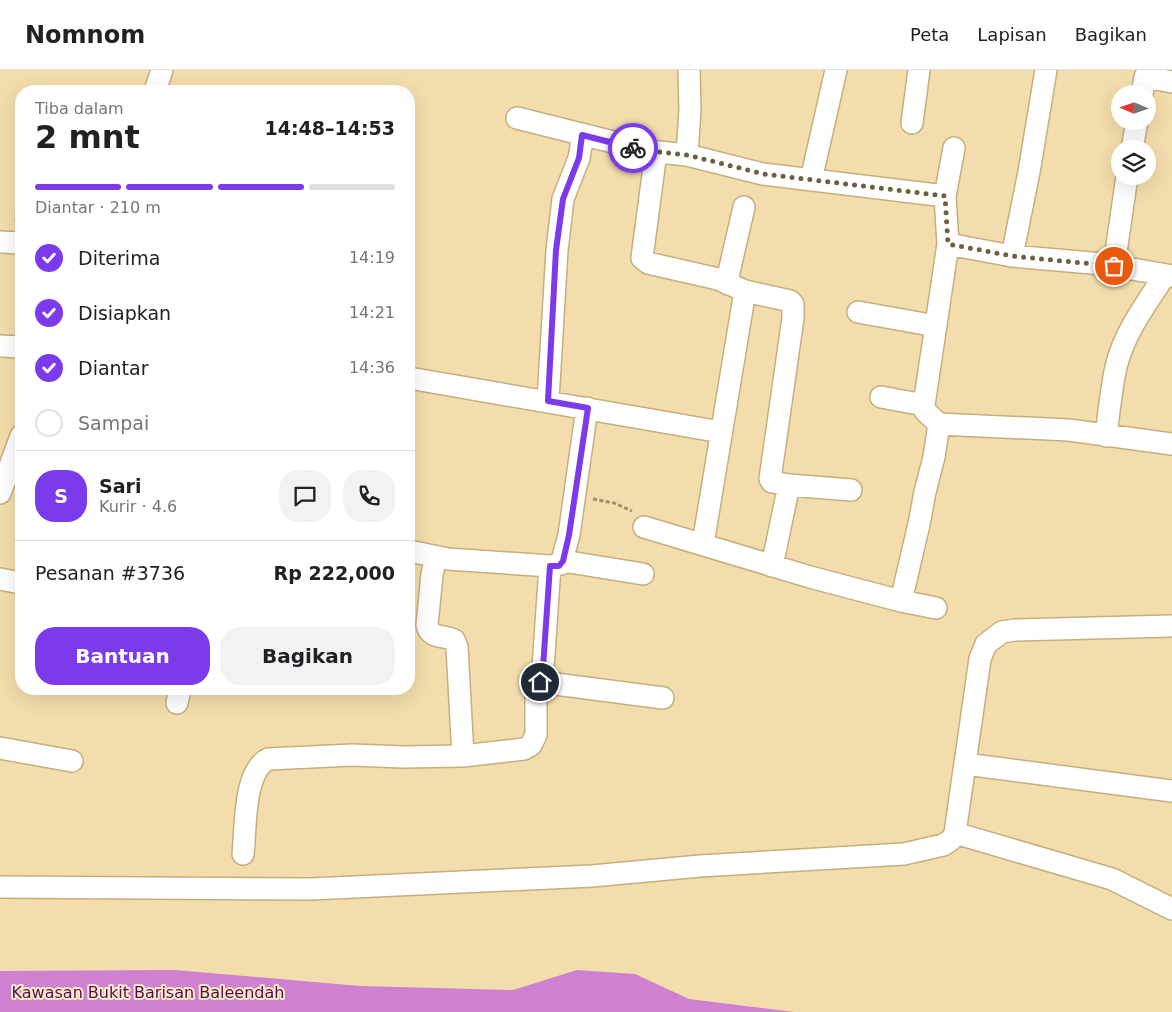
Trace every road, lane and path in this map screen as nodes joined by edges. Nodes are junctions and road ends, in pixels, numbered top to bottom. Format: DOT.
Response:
graph roads {
  1 [pos="162,70"];
  2 [pos="689,70"];
  3 [pos="836,70"];
  4 [pos="919,70"];
  5 [pos="1046,70"];
  6 [pos="1172,82"];
  7 [pos="157,85"];
  8 [pos="1144,85"];
  9 [pos="517,118"];
  10 [pos="912,123"];
  11 [pos="582,135"];
  12 [pos="954,148"];
  13 [pos="656,152"];
  14 [pos="687,155"];
  15 [pos="811,180"];
  16 [pos="1126,185"];
  17 [pos="945,196"];
  18 [pos="744,207"];
  19 [pos="15,209"];
  20 [pos="12,242"];
  21 [pos="948,244"];
  22 [pos="1012,256"];
  23 [pos="1114,266"];
  24 [pos="1168,276"];
  25 [pos="736,288"];
  26 [pos="858,312"];
  27 [pos="936,326"];
  28 [pos="0,346"];
  29 [pos="15,347"];
  30 [pos="415,379"];
  31 [pos="881,397"];
  32 [pos="548,401"];
  33 [pos="924,405"];
  34 [pos="588,408"];
  35 [pos="939,424"];
  36 [pos="721,432"];
  37 [pos="1106,436"];
  38 [pos="1172,444"];
  39 [pos="15,457"];
  40 [pos="8,481"];
  41 [pos="789,485"];
  42 [pos="851,490"];
  43 [pos="574,494"];
  44 [pos="644,527"];
  45 [pos="703,544"];
  46 [pos="415,552"];
  47 [pos="436,557"];
  48 [pos="557,564"];
  49 [pos="772,566"];
  50 [pos="643,574"];
  51 [pos="0,578"];
  52 [pos="15,582"];
  53 [pos="901,601"];
  54 [pos="936,608"];
  55 [pos="1172,626"];
  56 [pos="542,682"];
  57 [pos="664,698"];
  58 [pos="0,748"];
  59 [pos="463,756"];
  60 [pos="72,761"];
  61 [pos="966,764"];
  62 [pos="1172,791"];
  63 [pos="955,833"];
  64 [pos="243,854"];
  65 [pos="0,887"];
  66 [pos="1172,909"];
  1 -- 7 [label="street"];
  2 -- 14 [label="street"];
  3 -- 15 [label="street"];
  4 -- 10 [label="street"];
  5 -- 22 [label="street"];
  6 -- 8 [label="street"];
  9 -- 11 [label="street"];
  11 -- 13 [label="street"];
  11 -- 32 [label="street"];
  12 -- 17 [label="street"];
  13 -- 14 [label="street"];
  13 -- 25 [label="street"];
  14 -- 15 [label="street"];
  15 -- 17 [label="street"];
  16 -- 23 [label="street"];
  17 -- 21 [label="street"];
  18 -- 25 [label="street"];
  19 -- 20 [label="path"];
  21 -- 22 [label="street"];
  21 -- 27 [label="street"];
  22 -- 23 [label="street"];
  23 -- 24 [label="street"];
  24 -- 37 [label="street"];
  25 -- 36 [label="street"];
  25 -- 41 [label="street"];
  26 -- 27 [label="street"];
  27 -- 33 [label="street"];
  28 -- 29 [label="street"];
  30 -- 32 [label="street"];
  31 -- 33 [label="street"];
  32 -- 34 [label="street"];
  33 -- 35 [label="street"];
  34 -- 36 [label="street"];
  34 -- 43 [label="street"];
  35 -- 37 [label="street"];
  35 -- 53 [label="street"];
  36 -- 45 [label="street"];
  37 -- 38 [label="street"];
  39 -- 40 [label="street"];
  41 -- 42 [label="street"];
  41 -- 49 [label="street"];
  43 -- 44 [label="path"];
  43 -- 48 [label="street"];
  44 -- 45 [label="street"];
  45 -- 49 [label="street"];
  46 -- 47 [label="street"];
  47 -- 48 [label="street"];
  47 -- 59 [label="street"];
  48 -- 50 [label="street"];
  48 -- 56 [label="street"];
  49 -- 53 [label="street"];
  51 -- 52 [label="street"];
  53 -- 54 [label="street"];
  55 -- 61 [label="street"];
  56 -- 57 [label="street"];
  56 -- 59 [label="street"];
  58 -- 60 [label="street"];
  59 -- 64 [label="street"];
  61 -- 62 [label="street"];
  61 -- 63 [label="street"];
  63 -- 65 [label="street"];
  63 -- 66 [label="street"];
}
